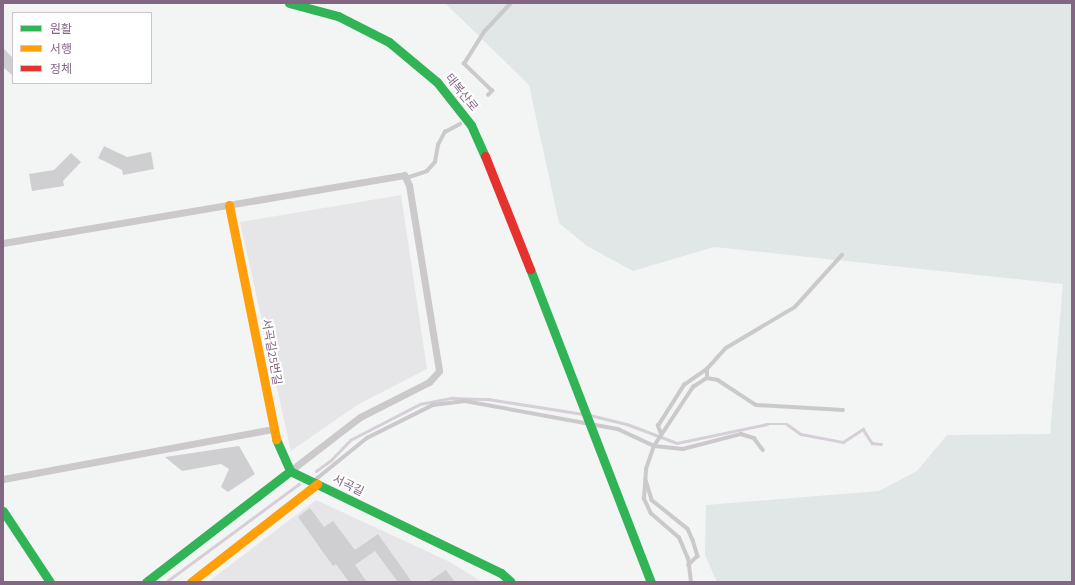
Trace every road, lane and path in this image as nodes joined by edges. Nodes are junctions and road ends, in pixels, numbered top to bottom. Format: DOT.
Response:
graph roads {
  1 [pos="289,3"];
  2 [pos="510,3"];
  3 [pos="488,95"];
  4 [pos="460,124"];
  5 [pos="405,178"];
  6 [pos="229,205"];
  7 [pos="3,243"];
  8 [pos="842,254"];
  9 [pos="708,369"];
  10 [pos="707,378"];
  11 [pos="843,410"];
  12 [pos="272,428"];
  13 [pos="661,434"];
  14 [pos="654,446"];
  15 [pos="763,450"];
  16 [pos="290,472"];
  17 [pos="644,478"];
  18 [pos="3,479"];
  19 [pos="315,483"];
  20 [pos="3,511"];
  21 [pos="689,565"];
  22 [pos="506,580"];
  23 [pos="50,582"];
  24 [pos="146,582"];
  25 [pos="192,582"];
  26 [pos="651,582"];
  27 [pos="691,582"];
  1 -- 26 [label="street, 태복산로"];
  2 -- 3 [label="lane"];
  4 -- 5 [label="lane"];
  5 -- 6 [label="street"];
  5 -- 16 [label="street"];
  6 -- 7 [label="street"];
  6 -- 12 [label="street, 서곡길25번길"];
  8 -- 9 [label="lane"];
  9 -- 10 [label="lane"];
  9 -- 13 [label="lane"];
  10 -- 11 [label="lane"];
  10 -- 13 [label="lane"];
  12 -- 16 [label="street, 서곡길25번길"];
  12 -- 18 [label="street"];
  13 -- 14 [label="lane"];
  14 -- 15 [label="lane"];
  14 -- 17 [label="lane"];
  14 -- 19 [label="lane"];
  16 -- 19 [label="street"];
  16 -- 24 [label="street"];
  17 -- 21 [label="lane"];
  17 -- 21 [label="lane"];
  19 -- 22 [label="street, 서곡길"];
  19 -- 25 [label="street, 서곡길"];
  20 -- 23 [label="street"];
  21 -- 27 [label="lane"];
}
